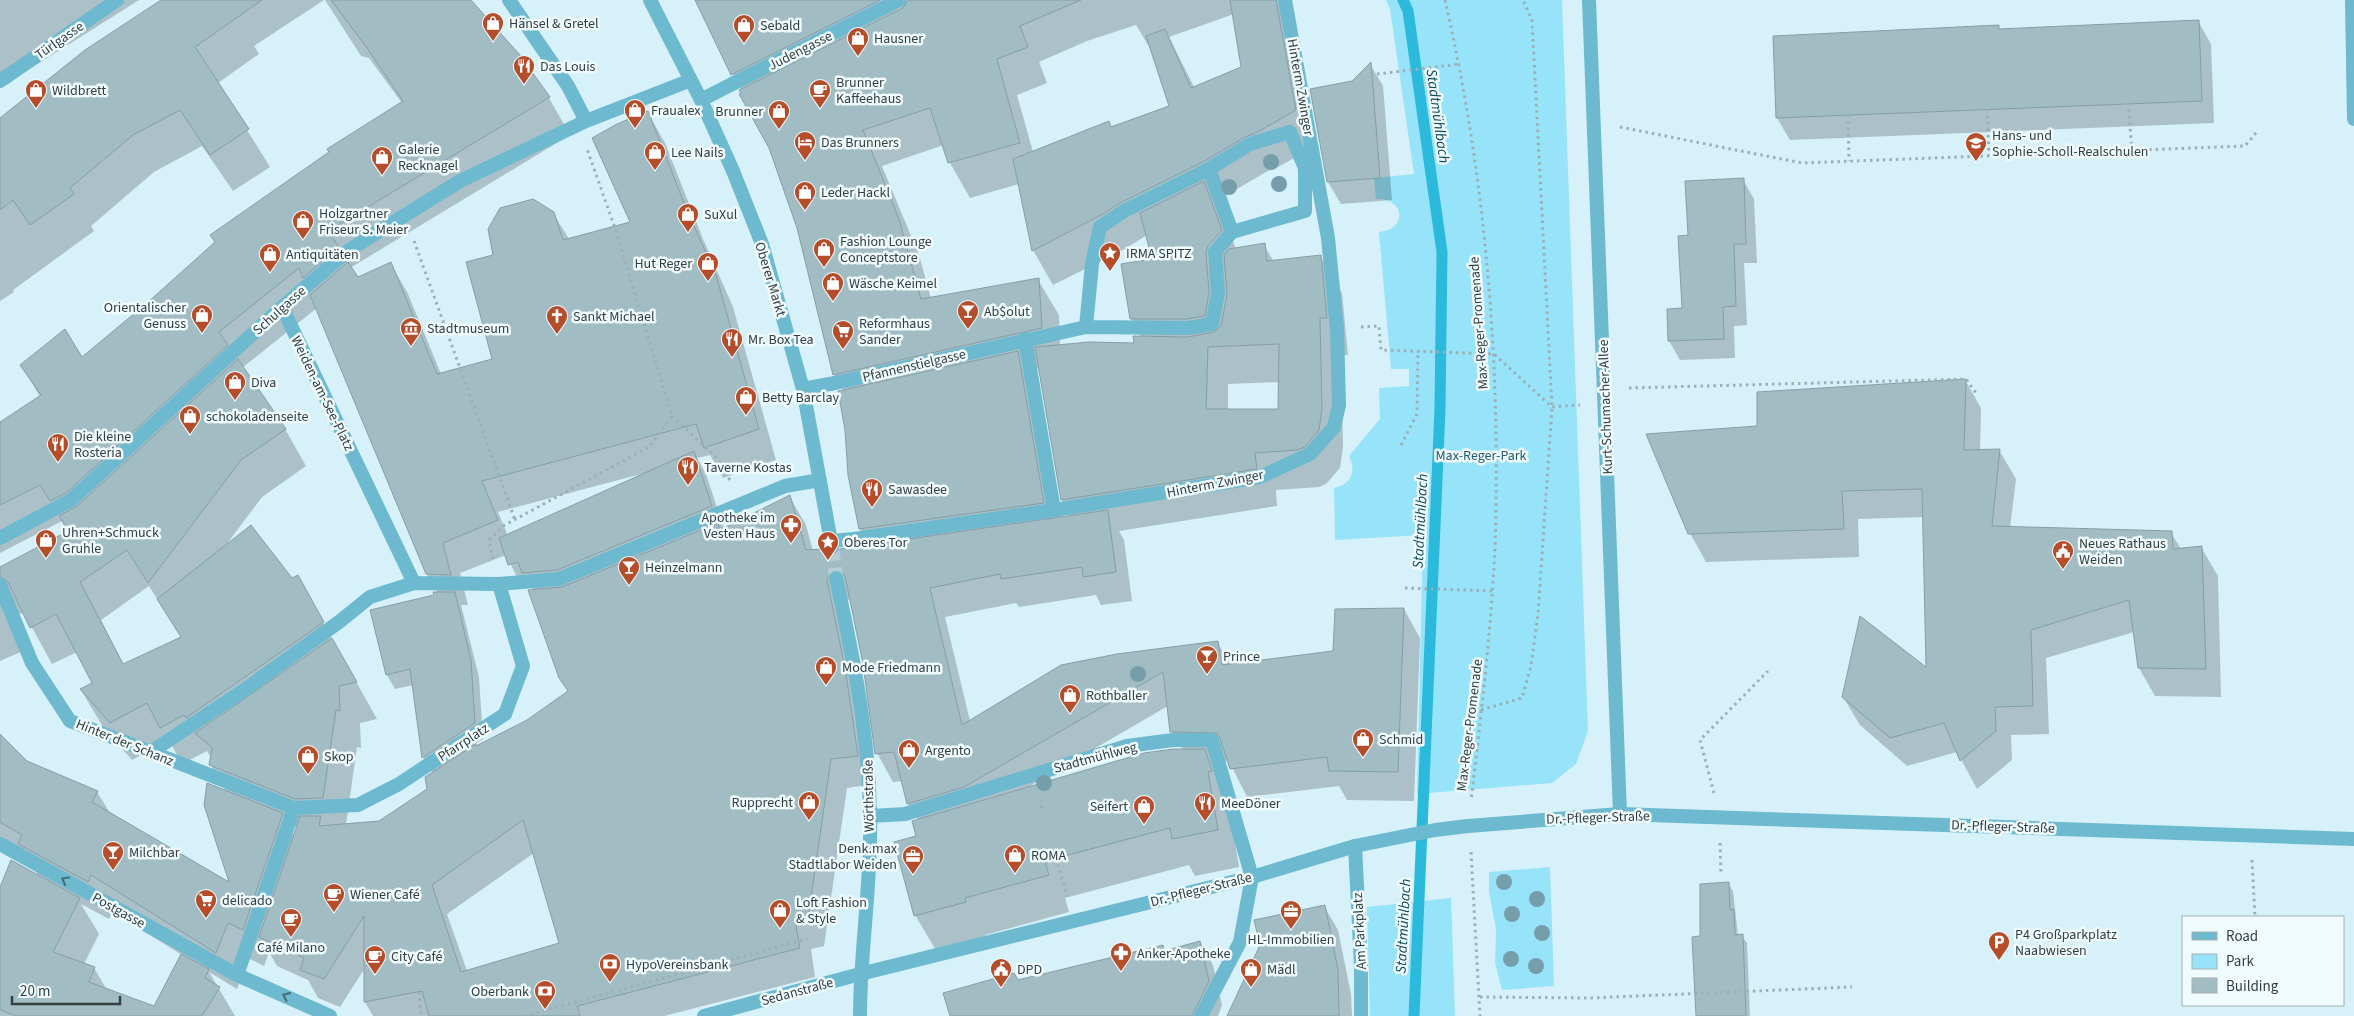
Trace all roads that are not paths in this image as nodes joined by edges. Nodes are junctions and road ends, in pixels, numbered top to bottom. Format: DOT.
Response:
graph roads {
  1 [pos="117,0"];
  2 [pos="509,0"];
  3 [pos="650,0"];
  4 [pos="899,0"];
  5 [pos="1285,0"];
  6 [pos="1588,0"];
  7 [pos="2352,0"];
  8 [pos="3,79"];
  9 [pos="691,80"];
  10 [pos="701,100"];
  11 [pos="2354,119"];
  12 [pos="583,123"];
  13 [pos="1310,168"];
  14 [pos="1209,169"];
  15 [pos="1232,232"];
  16 [pos="282,307"];
  17 [pos="1086,327"];
  18 [pos="1025,339"];
  19 [pos="803,389"];
  20 [pos="820,480"];
  21 [pos="1054,510"];
  22 [pos="0,538"];
  23 [pos="832,544"];
  24 [pos="836,578"];
  25 [pos="414,583"];
  26 [pos="0,584"];
  27 [pos="499,584"];
  28 [pos="151,752"];
  29 [pos="294,808"];
  30 [pos="1620,814"];
  31 [pos="870,816"];
  32 [pos="2354,838"];
  33 [pos="0,844"];
  34 [pos="1355,846"];
  35 [pos="1252,877"];
  36 [pos="860,974"];
  37 [pos="238,975"];
  38 [pos="330,1016"];
  39 [pos="704,1016"];
  40 [pos="860,1016"];
  41 [pos="1201,1016"];
  42 [pos="1361,1016"];
  1 -- 8 [label="street, Türlgasse"];
  2 -- 12 [label="street"];
  3 -- 9 [label="street, Oberer Markt"];
  4 -- 10 [label="street, Judengasse"];
  5 -- 13 [label="street, Hinterm Zwinger"];
  6 -- 30 [label="street, Kurt-Schumacher-Allee"];
  7 -- 11 [label="street"];
  9 -- 10 [label="street, Oberer Markt"];
  9 -- 12 [label="street"];
  10 -- 19 [label="street, Oberer Markt"];
  12 -- 16 [label="street, Schulgasse"];
  13 -- 14 [label="street"];
  13 -- 15 [label="street"];
  13 -- 21 [label="street, Hinterm Zwinger"];
  14 -- 15 [label="street"];
  14 -- 17 [label="street"];
  15 -- 17 [label="street, Pfannenstielgasse"];
  16 -- 22 [label="street, Schulgasse"];
  16 -- 25 [label="street, Weiden-am-See-Platz"];
  17 -- 18 [label="street, Pfannenstielgasse"];
  18 -- 19 [label="street, Pfannenstielgasse"];
  18 -- 21 [label="street"];
  19 -- 20 [label="street, Oberer Markt"];
  20 -- 23 [label="street, Oberer Markt"];
  20 -- 27 [label="street"];
  21 -- 23 [label="street, Hinterm Zwinger"];
  24 -- 31 [label="street, Wörthstraße"];
  25 -- 27 [label="street"];
  25 -- 28 [label="street"];
  26 -- 28 [label="street, Hinter der Schanz"];
  27 -- 29 [label="street, Pfarrplatz"];
  28 -- 29 [label="street, Hinter der Schanz"];
  29 -- 37 [label="street"];
  30 -- 32 [label="street, Dr.-Pfleger-Straße"];
  30 -- 34 [label="street, Dr.-Pfleger-Straße"];
  31 -- 35 [label="street, Stadtmühlweg"];
  31 -- 36 [label="street, Wörthstraße"];
  37 -- 33 [label="street, Postgasse, one-way"];
  34 -- 35 [label="street, Dr.-Pfleger-Straße"];
  34 -- 42 [label="street, Am Parkplatz"];
  35 -- 36 [label="street, Dr.-Pfleger-Straße"];
  35 -- 41 [label="street, Stadtmühlweg"];
  36 -- 39 [label="street, Sedanstraße"];
  36 -- 40 [label="street, Wörthstraße"];
  38 -- 37 [label="street, Postgasse, one-way"];
}
